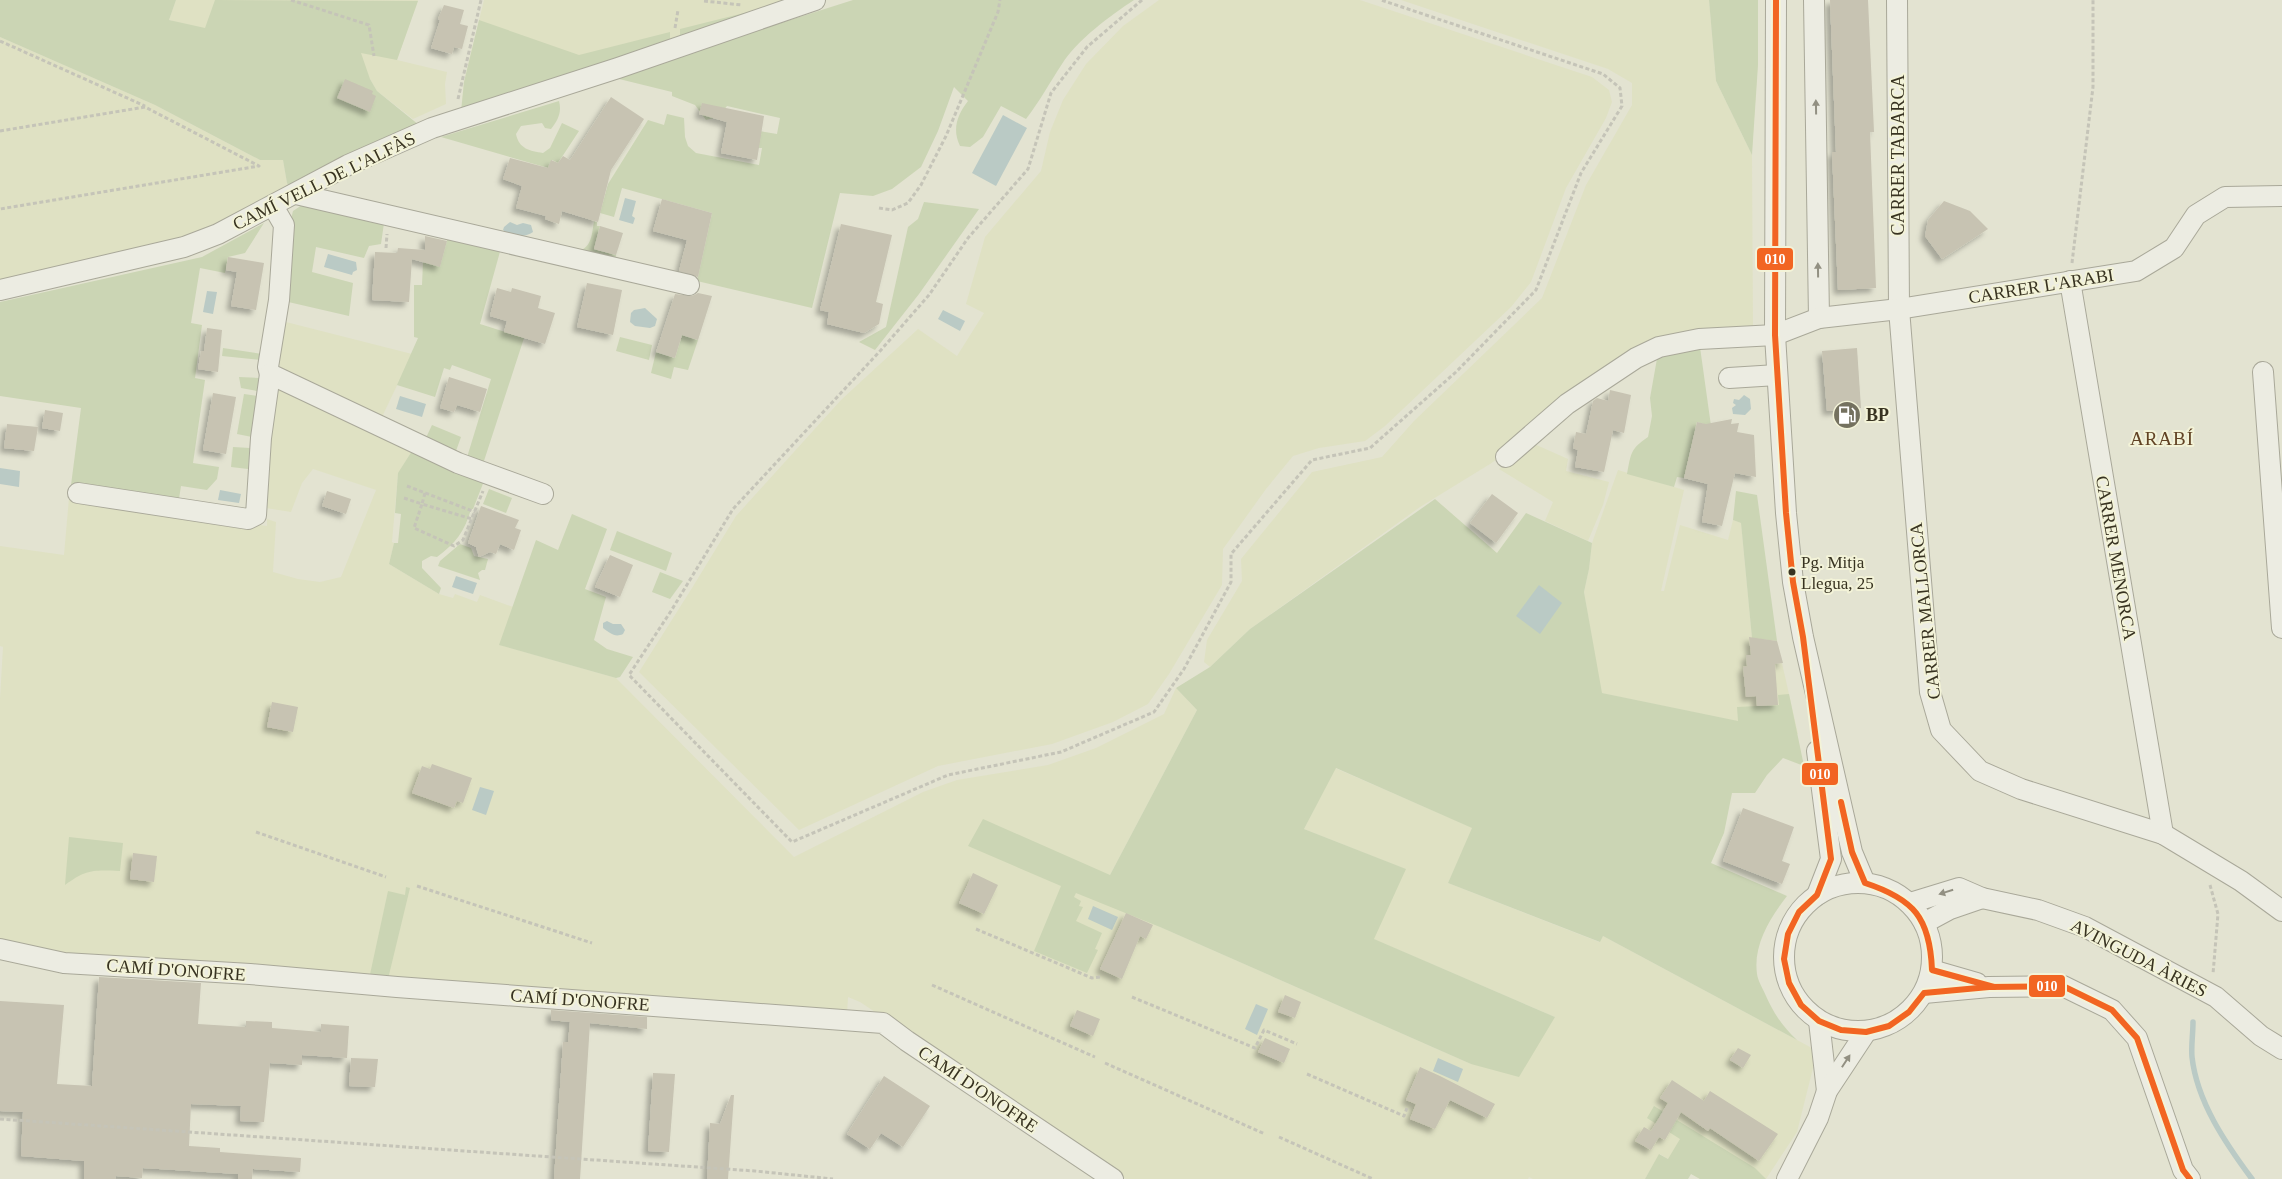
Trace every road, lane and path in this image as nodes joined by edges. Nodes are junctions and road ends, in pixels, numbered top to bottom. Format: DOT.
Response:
graph roads {
  1 [pos="291,0"];
  2 [pos="481,0"];
  3 [pos="815,0"];
  4 [pos="1000,0"];
  5 [pos="1142,0"];
  6 [pos="1381,0"];
  7 [pos="1776,0"];
  8 [pos="1814,0"];
  9 [pos="1897,0"];
  10 [pos="2093,0"];
  11 [pos="0,42"];
  12 [pos="374,56"];
  13 [pos="457,102"];
  14 [pos="145,107"];
  15 [pos="0,131"];
  16 [pos="296,194"];
  17 [pos="2282,196"];
  18 [pos="273,206"];
  19 [pos="878,208"];
  20 [pos="0,209"];
  21 [pos="2070,281"];
  22 [pos="689,285"];
  23 [pos="0,290"];
  24 [pos="1899,309"];
  25 [pos="1819,318"];
  26 [pos="1775,335"];
  27 [pos="2263,372"];
  28 [pos="270,374"];
  29 [pos="1777,375"];
  30 [pos="1728,378"];
  31 [pos="1506,457"];
  32 [pos="489,474"];
  33 [pos="406,486"];
  34 [pos="78,493"];
  35 [pos="425,493"];
  36 [pos="543,494"];
  37 [pos="404,498"];
  38 [pos="422,504"];
  39 [pos="475,512"];
  40 [pos="472,519"];
  41 [pos="2282,628"];
  42 [pos="1803,637"];
  43 [pos="256,832"];
  44 [pos="2163,834"];
  45 [pos="2202,858"];
  46 [pos="386,877"];
  47 [pos="1865,883"];
  48 [pos="417,886"];
  49 [pos="1817,895"];
  50 [pos="1982,898"];
  51 [pos="1910,904"];
  52 [pos="2282,911"];
  53 [pos="1924,923"];
  54 [pos="976,929"];
  55 [pos="592,943"];
  56 [pos="0,949"];
  57 [pos="1932,970"];
  58 [pos="1101,977"];
  59 [pos="932,985"];
  60 [pos="1989,987"];
  61 [pos="1924,993"];
  62 [pos="1132,997"];
  63 [pos="2216,997"];
  64 [pos="1819,1021"];
  65 [pos="1866,1032"];
  66 [pos="1296,1044"];
  67 [pos="2282,1049"];
  68 [pos="1095,1057"];
  69 [pos="1105,1063"];
  70 [pos="1306,1074"];
  71 [pos="1827,1091"];
  72 [pos="1407,1108"];
  73 [pos="0,1119"];
  74 [pos="1265,1134"];
  75 [pos="1279,1138"];
  76 [pos="833,1179"];
  77 [pos="1113,1179"];
  78 [pos="1373,1179"];
  79 [pos="1787,1179"];
  80 [pos="2190,1179"];
  1 -- 12 [label="path"];
  2 -- 13 [label="path"];
  3 -- 16 [label="street, CAMÍ VELL DE L'ALFÀS"];
  4 -- 19 [label="path"];
  5 -- 6 [label="path"];
  7 -- 26 [label="street"];
  25 -- 8 [label="street, one-way"];
  9 -- 24 [label="street, CARRER TABARCA"];
  10 -- 21 [label="path"];
  11 -- 14 [label="path"];
  14 -- 15 [label="path"];
  14 -- 20 [label="path"];
  16 -- 18 [label="street, CAMÍ VELL DE L'ALFÀS"];
  16 -- 22 [label="street"];
  17 -- 21 [label="street, CARRER L'ARABI"];
  18 -- 23 [label="street, CAMÍ VELL DE L'ALFÀS"];
  18 -- 28 [label="street"];
  21 -- 24 [label="street, CARRER L'ARABI"];
  21 -- 44 [label="street, CARRER MENORCA"];
  24 -- 25 [label="street, CARRER L'ARABI"];
  24 -- 44 [label="street, CARRER MALLORCA"];
  25 -- 26 [label="street, CARRER L'ARABI"];
  26 -- 29 [label="street"];
  26 -- 31 [label="street, CARRER L'ARABI"];
  27 -- 41 [label="street"];
  28 -- 32 [label="street"];
  28 -- 34 [label="street"];
  29 -- 30 [label="street"];
  29 -- 42 [label="street"];
  32 -- 36 [label="street"];
  32 -- 39 [label="path"];
  33 -- 35 [label="path"];
  35 -- 38 [label="path"];
  35 -- 39 [label="path"];
  37 -- 38 [label="path"];
  38 -- 40 [label="path"];
  38 -- 40 [label="path"];
  39 -- 40 [label="path"];
  42 -- 47 [label="street"];
  42 -- 49 [label="street"];
  43 -- 46 [label="path"];
  44 -- 45 [label="street, CARRER MALLORCA"];
  45 -- 52 [label="street, CARRER MALLORCA"];
  45 -- 63 [label="path"];
  47 -- 49 [label="street"];
  47 -- 51 [label="street"];
  48 -- 55 [label="path"];
  49 -- 64 [label="street"];
  50 -- 51 [label="street, AVINGUDA ÀRIES, one-way"];
  50 -- 53 [label="street, AVINGUDA ÀRIES"];
  50 -- 63 [label="street, AVINGUDA ÀRIES"];
  51 -- 53 [label="street"];
  53 -- 57 [label="street"];
  54 -- 58 [label="path"];
  56 -- 77 [label="street, CAMÍ D'ONOFRE"];
  57 -- 60 [label="street"];
  57 -- 61 [label="street"];
  59 -- 68 [label="path"];
  60 -- 61 [label="street"];
  60 -- 80 [label="street"];
  61 -- 65 [label="street"];
  62 -- 66 [label="path"];
  63 -- 67 [label="street, AVINGUDA ÀRIES"];
  64 -- 65 [label="street"];
  64 -- 71 [label="street"];
  71 -- 65 [label="street, one-way"];
  69 -- 74 [label="path"];
  70 -- 72 [label="path"];
  71 -- 79 [label="street"];
  73 -- 76 [label="path"];
  75 -- 78 [label="path"];
}
